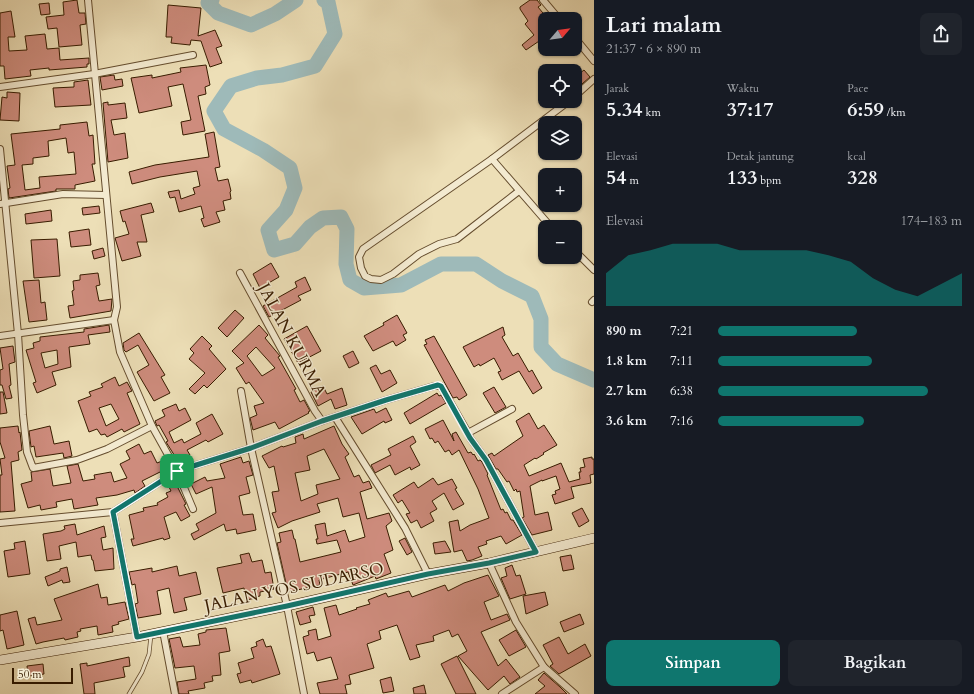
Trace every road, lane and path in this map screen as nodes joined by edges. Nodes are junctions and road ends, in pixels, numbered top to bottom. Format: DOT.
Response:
graph roads {
  1 [pos="88,0"];
  2 [pos="544,0"];
  3 [pos="553,12"];
  4 [pos="582,46"];
  5 [pos="193,55"];
  6 [pos="594,61"];
  7 [pos="94,74"];
  8 [pos="594,79"];
  9 [pos="0,87"];
  10 [pos="582,90"];
  11 [pos="560,108"];
  12 [pos="0,149"];
  13 [pos="492,158"];
  14 [pos="519,191"];
  15 [pos="106,195"];
  16 [pos="3,204"];
  17 [pos="545,220"];
  18 [pos="582,258"];
  19 [pos="594,270"];
  20 [pos="240,272"];
  21 [pos="114,320"];
  22 [pos="18,334"];
  23 [pos="0,336"];
  24 [pos="241,391"];
  25 [pos="512,409"];
  26 [pos="335,417"];
  27 [pos="322,421"];
  28 [pos="152,426"];
  29 [pos="468,433"];
  30 [pos="251,448"];
  31 [pos="177,471"];
  32 [pos="193,509"];
  33 [pos="113,512"];
  34 [pos="0,523"];
  35 [pos="594,538"];
  36 [pos="536,552"];
  37 [pos="489,563"];
  38 [pos="428,574"];
  39 [pos="287,606"];
  40 [pos="163,631"];
  41 [pos="151,634"];
  42 [pos="137,637"];
  43 [pos="0,660"];
  44 [pos="544,668"];
  45 [pos="129,694"];
  46 [pos="175,694"];
  47 [pos="304,694"];
  48 [pos="502,694"];
  49 [pos="575,694"];
  1 -- 7 [label="street"];
  2 -- 3 [label="street"];
  4 -- 6 [label="street"];
  5 -- 7 [label="street"];
  7 -- 9 [label="street"];
  7 -- 15 [label="street"];
  8 -- 10 [label="street"];
  11 -- 13 [label="street"];
  12 -- 16 [label="street"];
  13 -- 14 [label="street"];
  13 -- 14 [label="street"];
  14 -- 17 [label="street"];
  15 -- 16 [label="street"];
  15 -- 21 [label="street"];
  16 -- 22 [label="street"];
  18 -- 19 [label="street"];
  20 -- 27 [label="street, JALAN KURMA"];
  21 -- 22 [label="street"];
  21 -- 28 [label="street"];
  22 -- 23 [label="street"];
  22 -- 28 [label="street"];
  24 -- 30 [label="street"];
  25 -- 29 [label="street"];
  26 -- 27 [label="street"];
  26 -- 29 [label="street"];
  26 -- 38 [label="street"];
  27 -- 30 [label="street"];
  28 -- 31 [label="street"];
  29 -- 36 [label="street"];
  30 -- 31 [label="street"];
  30 -- 39 [label="street"];
  31 -- 32 [label="street"];
  31 -- 33 [label="street"];
  33 -- 34 [label="street"];
  33 -- 42 [label="street"];
  35 -- 36 [label="street, JALAN YOS SUDARSO"];
  36 -- 37 [label="street, JALAN YOS SUDARSO"];
  37 -- 38 [label="street, JALAN YOS SUDARSO"];
  37 -- 44 [label="street"];
  38 -- 39 [label="street, JALAN YOS SUDARSO"];
  39 -- 40 [label="street, JALAN YOS SUDARSO"];
  39 -- 47 [label="street"];
  40 -- 41 [label="street, JALAN YOS SUDARSO"];
  40 -- 46 [label="street"];
  41 -- 42 [label="street, JALAN YOS SUDARSO"];
  41 -- 45 [label="lane"];
  42 -- 43 [label="street, JALAN YOS SUDARSO"];
  44 -- 48 [label="street"];
  44 -- 49 [label="street"];
}
